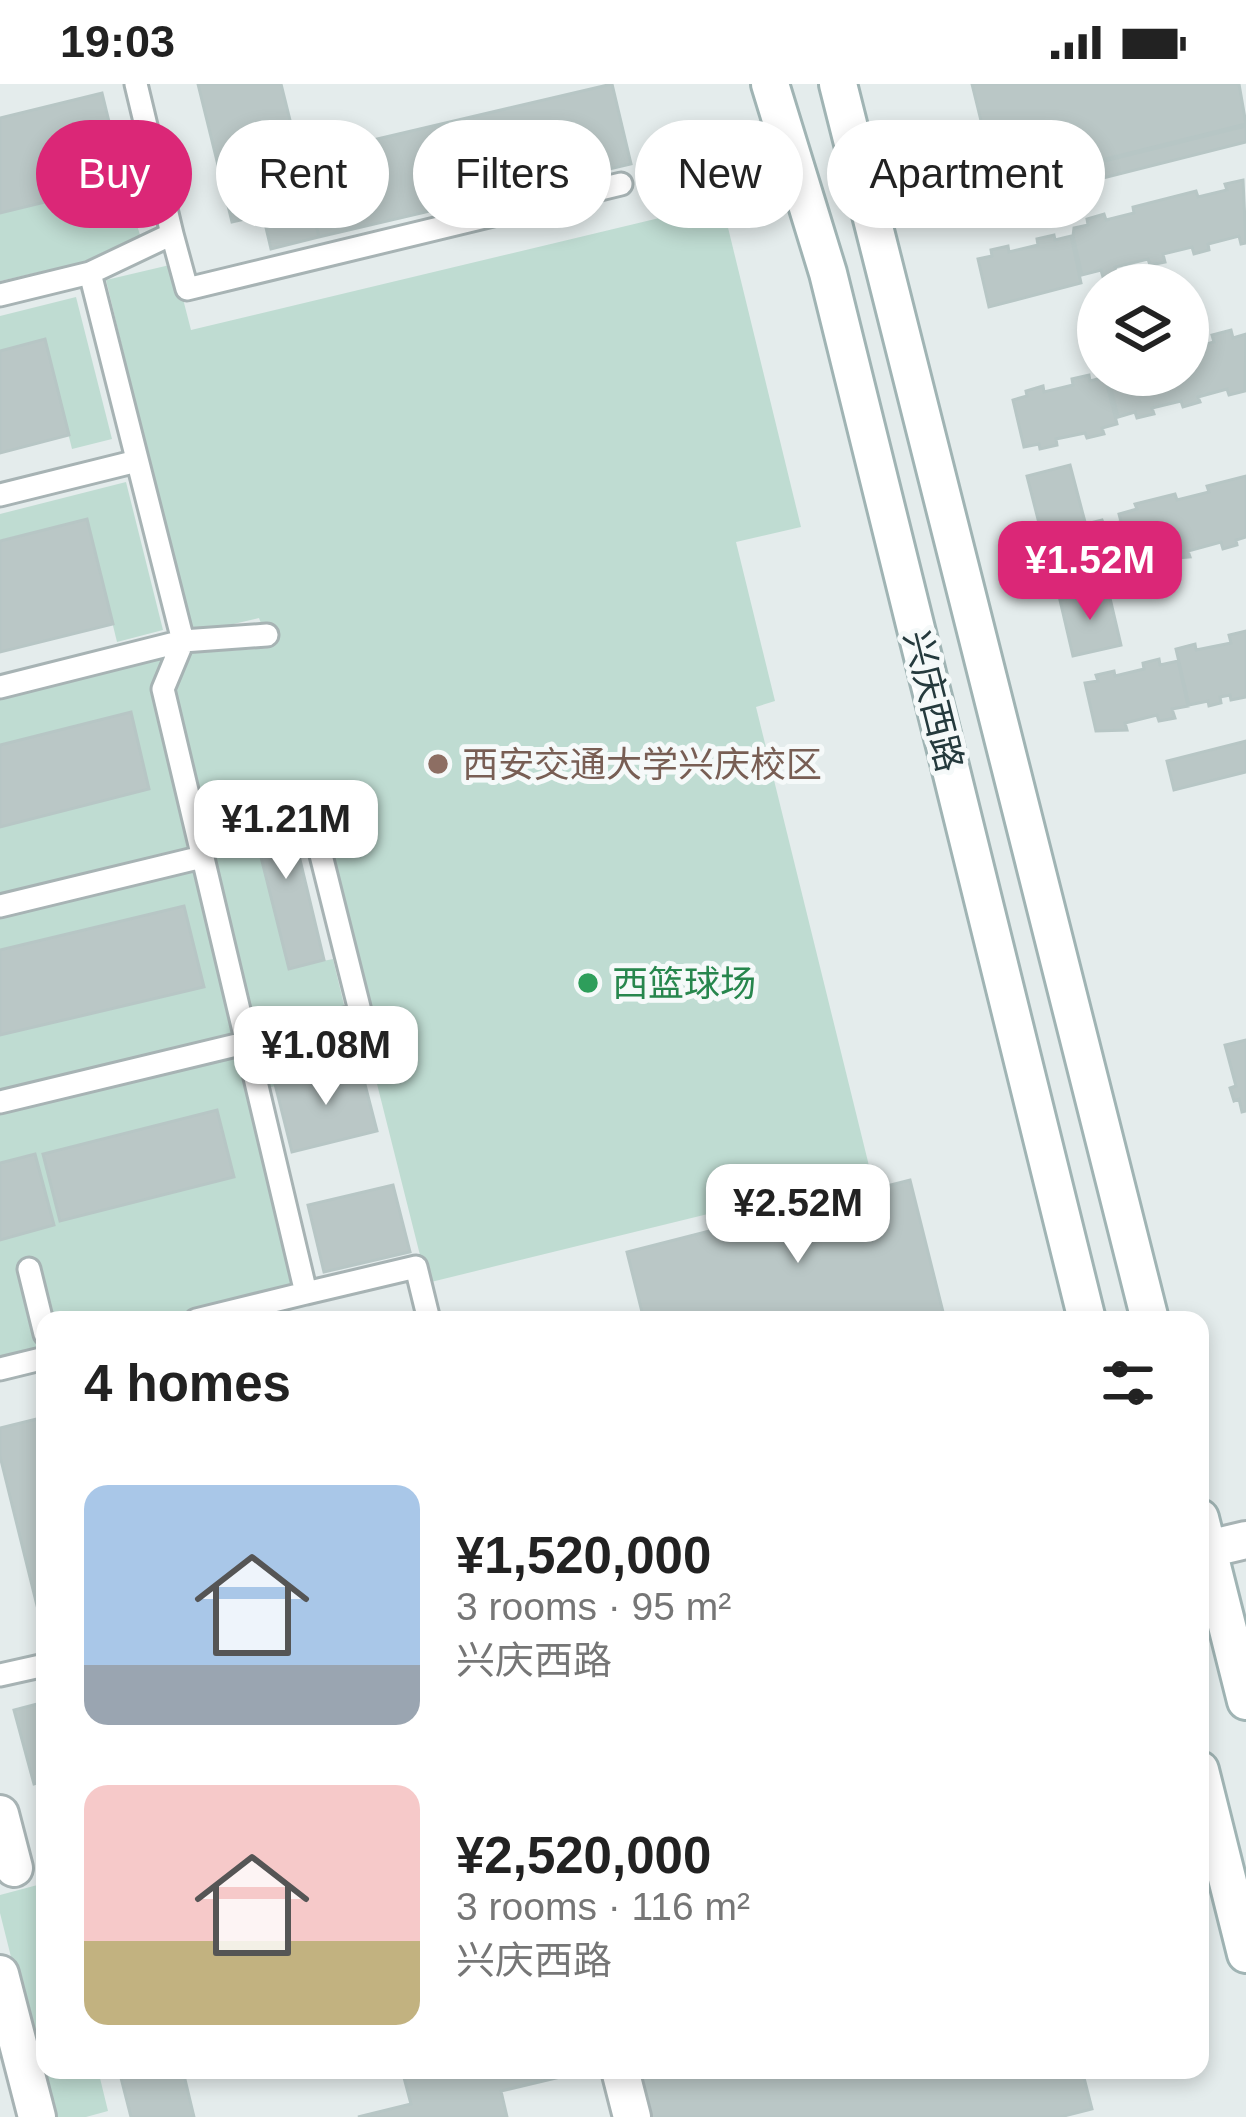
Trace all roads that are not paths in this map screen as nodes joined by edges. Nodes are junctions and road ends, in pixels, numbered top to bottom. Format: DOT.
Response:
graph roads {
  1 [pos="770,84"];
  2 [pos="838,84"];
  3 [pos="145,93"];
  4 [pos="621,184"];
  5 [pos="172,234"];
  6 [pos="90,273"];
  7 [pos="0,295"];
  8 [pos="137,461"];
  9 [pos="0,495"];
  10 [pos="266,635"];
  11 [pos="183,641"];
  12 [pos="0,687"];
  13 [pos="311,815"];
  14 [pos="202,857"];
  15 [pos="0,906"];
  16 [pos="246,1042"];
  17 [pos="0,1102"];
  18 [pos="29,1269"];
  19 [pos="306,1293"];
  20 [pos="39,1311"];
  21 [pos="233,1311"];
  22 [pos="427,1311"];
  23 [pos="1086,1311"];
  24 [pos="1148,1311"];
  25 [pos="36,1360"];
  26 [pos="0,1369"];
  27 [pos="1209,1535"];
  28 [pos="1246,1540"];
  29 [pos="1209,1554"];
  30 [pos="36,1667"];
  31 [pos="0,1675"];
  32 [pos="1246,1701"];
  33 [pos="1209,1797"];
  34 [pos="0,1814"];
  35 [pos="20,1867"];
  36 [pos="1238,1884"];
  37 [pos="1246,1954"];
  38 [pos="0,1974"];
  39 [pos="622,2079"];
  40 [pos="37,2117"];
  41 [pos="632,2117"];
  1 -- 23 [label="main road, 兴庆西路"];
  2 -- 24 [label="main road, 兴庆西路"];
  3 -- 5 [label="lane"];
  4 -- 5 [label="lane"];
  5 -- 6 [label="lane"];
  6 -- 7 [label="lane"];
  6 -- 8 [label="lane"];
  8 -- 9 [label="lane"];
  8 -- 11 [label="lane"];
  10 -- 11 [label="lane"];
  11 -- 12 [label="lane"];
  11 -- 14 [label="lane"];
  13 -- 16 [label="lane"];
  14 -- 15 [label="lane"];
  14 -- 16 [label="lane"];
  16 -- 17 [label="lane"];
  16 -- 19 [label="lane"];
  18 -- 20 [label="lane"];
  19 -- 21 [label="lane"];
  19 -- 22 [label="lane"];
  25 -- 26 [label="lane"];
  27 -- 28 [label="main road"];
  29 -- 32 [label="main road"];
  30 -- 31 [label="lane"];
  33 -- 36 [label="main road"];
  34 -- 35 [label="main road"];
  36 -- 37 [label="main road"];
  38 -- 40 [label="main road"];
  39 -- 41 [label="main road"];
}
